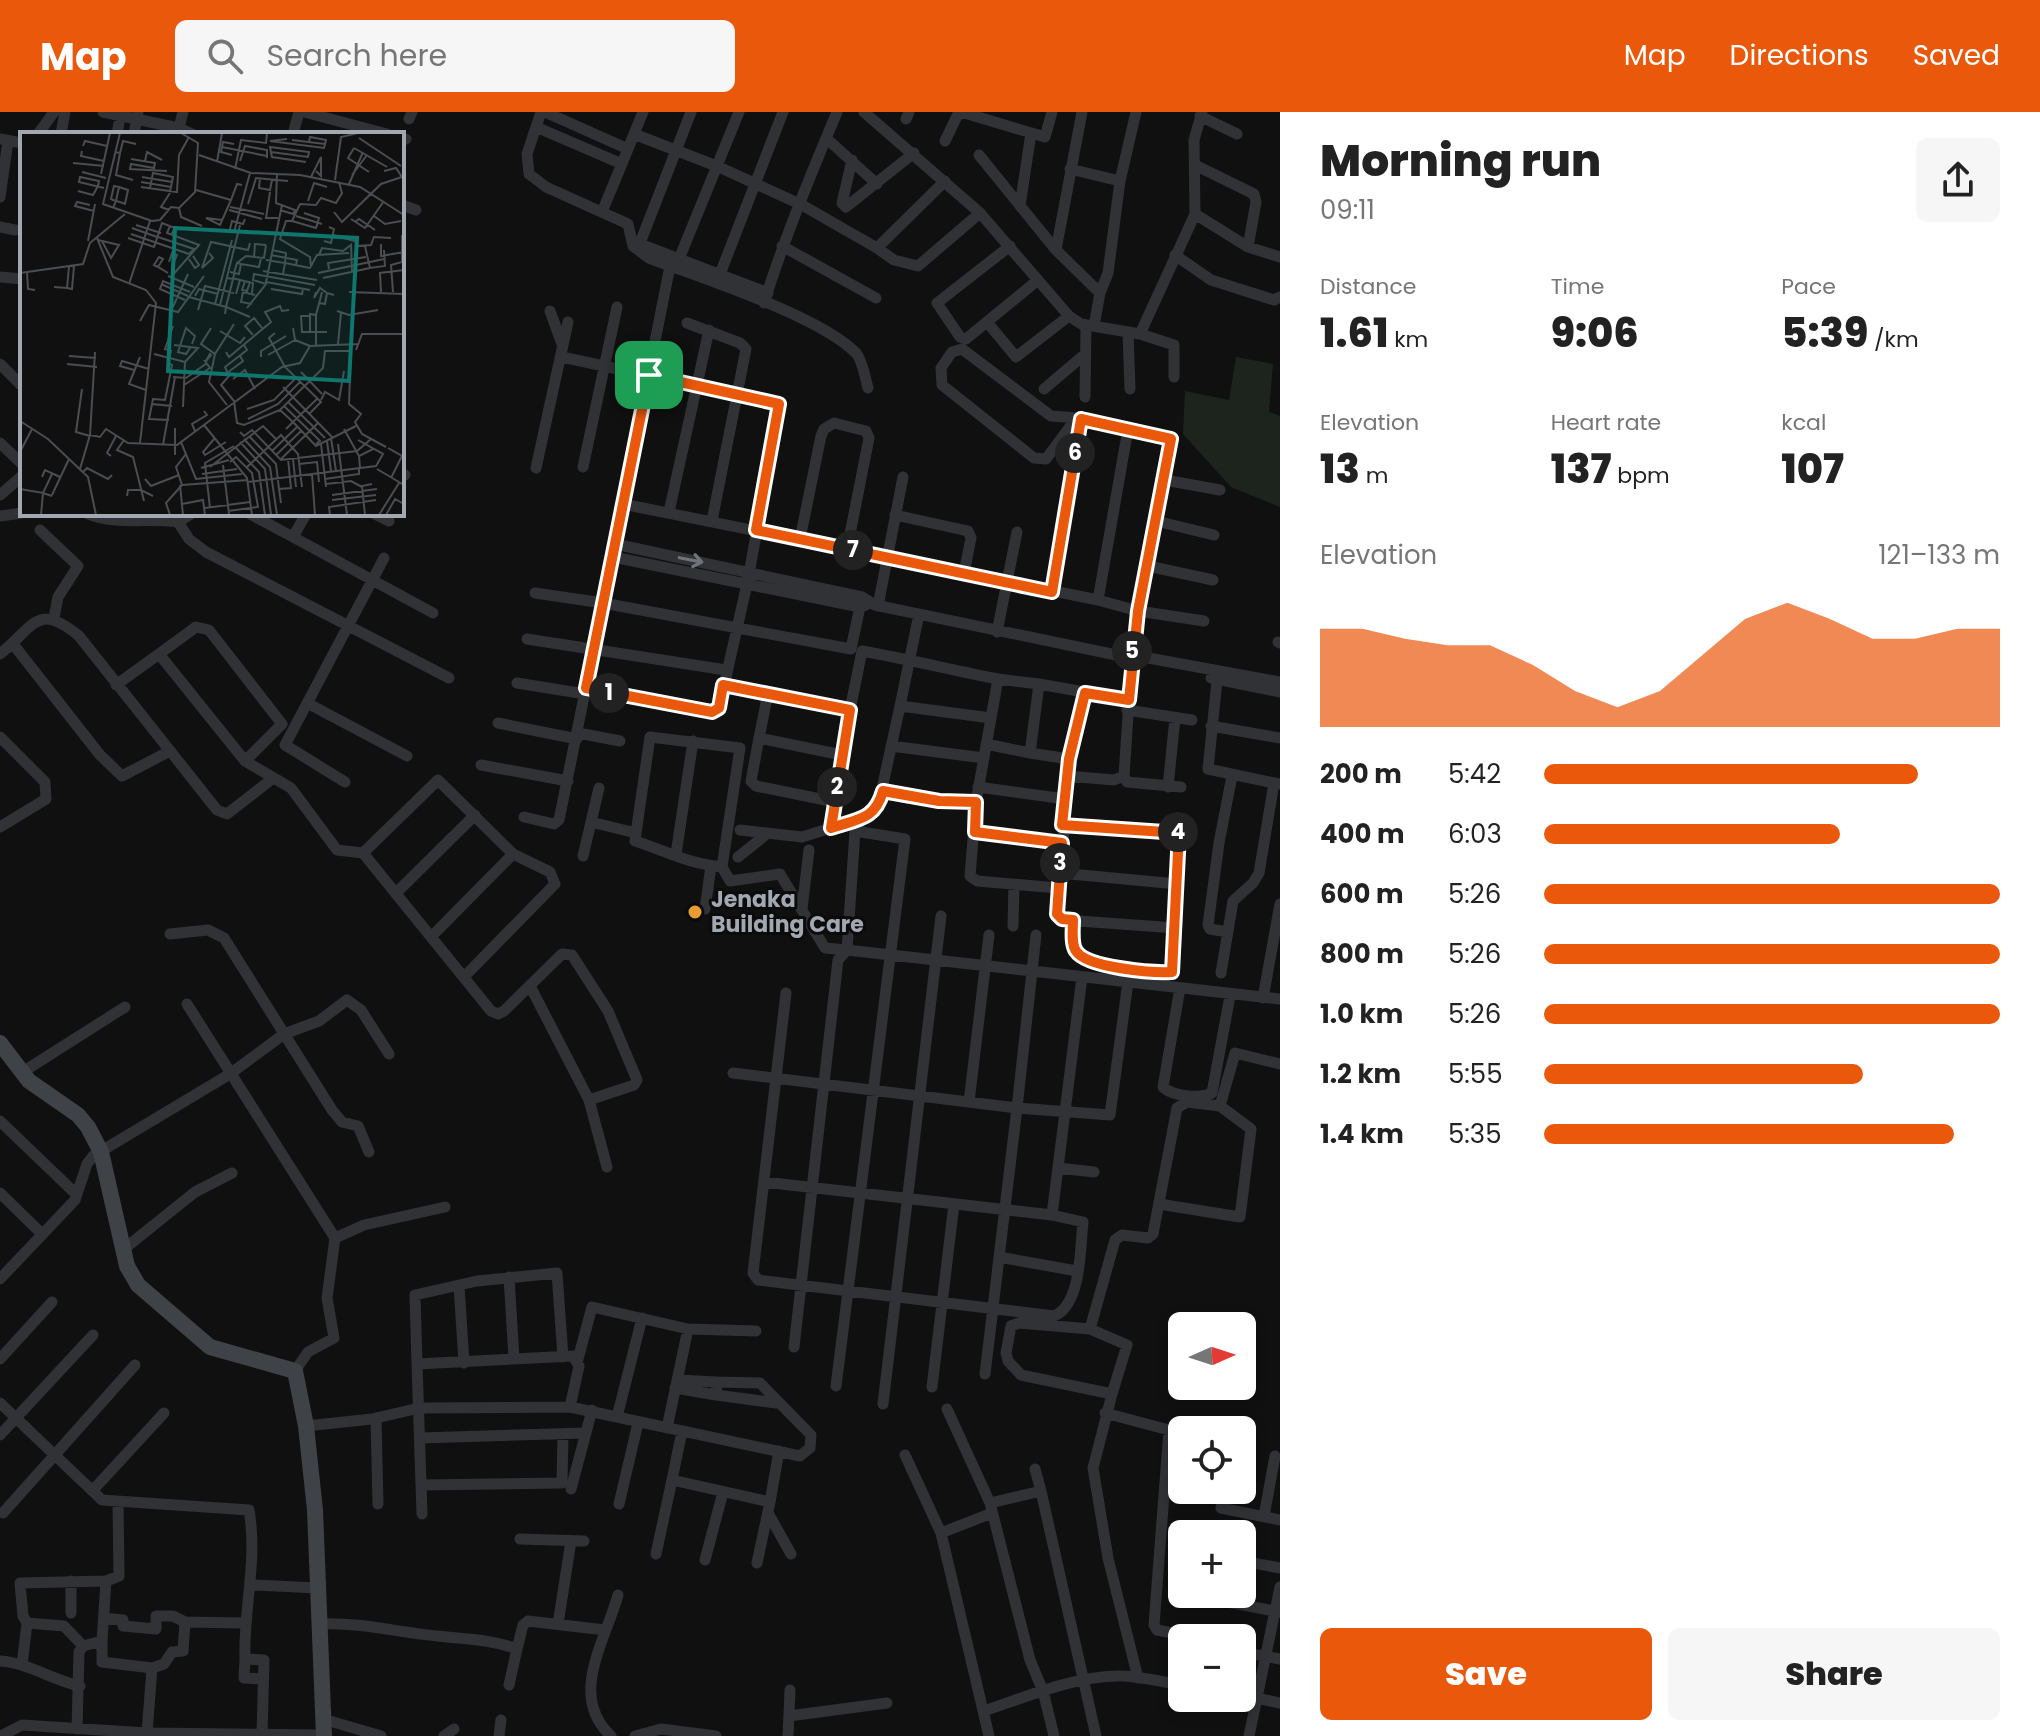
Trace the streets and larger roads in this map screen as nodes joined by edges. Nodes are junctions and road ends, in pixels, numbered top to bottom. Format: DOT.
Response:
graph roads {
  1 [pos="54,112"];
  2 [pos="65,112"];
  3 [pos="103,112"];
  4 [pos="183,112"];
  5 [pos="301,112"];
  6 [pos="543,112"];
  7 [pos="643,112"];
  8 [pos="691,112"];
  9 [pos="739,112"];
  10 [pos="783,112"];
  11 [pos="837,112"];
  12 [pos="864,112"];
  13 [pos="960,112"];
  14 [pos="1052,112"];
  15 [pos="1082,112"];
  16 [pos="1136,112"];
  17 [pos="120,114"];
  18 [pos="1201,114"];
  19 [pos="137,115"];
  20 [pos="536,127"];
  21 [pos="179,128"];
  22 [pos="39,132"];
  23 [pos="61,132"];
  24 [pos="188,132"];
  25 [pos="294,132"];
  26 [pos="379,132"];
  27 [pos="1031,133"];
  28 [pos="634,134"];
  29 [pos="1237,134"];
  30 [pos="826,138"];
  31 [pos="4,140"];
  32 [pos="945,141"];
  33 [pos="628,149"];
  34 [pos="678,153"];
  35 [pos="914,153"];
  36 [pos="979,155"];
  37 [pos="852,160"];
  38 [pos="622,164"];
  39 [pos="1197,166"];
  40 [pos="719,167"];
  41 [pos="1070,169"];
  42 [pos="945,181"];
  43 [pos="1120,181"];
  44 [pos="757,184"];
  45 [pos="877,184"];
  46 [pos="0,197"];
  47 [pos="802,205"];
  48 [pos="404,206"];
  49 [pos="843,206"];
  50 [pos="1020,206"];
  51 [pos="416,210"];
  52 [pos="602,212"];
  53 [pos="980,213"];
  54 [pos="1195,214"];
  55 [pos="830,221"];
  56 [pos="0,227"];
  57 [pos="15,230"];
  58 [pos="636,242"];
  59 [pos="782,246"];
  60 [pos="1010,246"];
  61 [pos="1248,247"];
  62 [pos="877,248"];
  63 [pos="1056,250"];
  64 [pos="1175,255"];
  65 [pos="1280,257"];
  66 [pos="675,262"];
  67 [pos="720,274"];
  68 [pos="0,277"];
  69 [pos="20,279"];
  70 [pos="1038,280"];
  71 [pos="1100,293"];
  72 [pos="1280,297"];
  73 [pos="766,298"];
  74 [pos="876,298"];
  75 [pos="617,307"];
  76 [pos="550,311"];
  77 [pos="1069,316"];
  78 [pos="568,322"];
  79 [pos="987,322"];
  80 [pos="687,323"];
  81 [pos="1090,326"];
  82 [pos="709,330"];
  83 [pos="1134,333"];
  84 [pos="562,352"];
  85 [pos="1084,355"];
  86 [pos="0,364"];
  87 [pos="603,366"];
  88 [pos="649,375"];
  89 [pos="1174,377"];
  90 [pos="20,384"];
  91 [pos="697,386"];
  92 [pos="868,388"];
  93 [pos="1044,389"];
  94 [pos="1130,389"];
  95 [pos="738,393"];
  96 [pos="1085,397"];
  97 [pos="1078,420"];
  98 [pos="1128,429"];
  99 [pos="0,443"];
  100 [pos="20,462"];
  101 [pos="583,467"];
  102 [pos="536,468"];
  103 [pos="903,477"];
  104 [pos="20,478"];
  105 [pos="1165,480"];
  106 [pos="1220,490"];
  107 [pos="0,495"];
  108 [pos="623,504"];
  109 [pos="669,512"];
  110 [pos="20,513"];
  111 [pos="895,515"];
  112 [pos="0,516"];
  113 [pos="93,516"];
  114 [pos="188,516"];
  115 [pos="254,516"];
  116 [pos="305,516"];
  117 [pos="379,516"];
  118 [pos="389,521"];
  119 [pos="712,521"];
  120 [pos="1156,521"];
  121 [pos="178,522"];
  122 [pos="40,530"];
  123 [pos="756,530"];
  124 [pos="1017,532"];
  125 [pos="1214,535"];
  126 [pos="293,537"];
  127 [pos="800,539"];
  128 [pos="615,544"];
  129 [pos="847,549"];
  130 [pos="613,557"];
  131 [pos="887,557"];
  132 [pos="384,558"];
  133 [pos="1148,566"];
  134 [pos="964,573"];
  135 [pos="748,578"];
  136 [pos="370,580"];
  137 [pos="1213,580"];
  138 [pos="1009,583"];
  139 [pos="1052,592"];
  140 [pos="535,593"];
  141 [pos="1098,600"];
  142 [pos="603,603"];
  143 [pos="868,604"];
  144 [pos="1138,611"];
  145 [pos="433,613"];
  146 [pos="919,614"];
  147 [pos="54,618"];
  148 [pos="1204,621"];
  149 [pos="345,626"];
  150 [pos="737,628"];
  151 [pos="997,632"];
  152 [pos="527,639"];
  153 [pos="13,644"];
  154 [pos="593,650"];
  155 [pos="857,650"];
  156 [pos="0,654"];
  157 [pos="159,654"];
  158 [pos="1128,658"];
  159 [pos="909,661"];
  160 [pos="726,670"];
  161 [pos="1211,674"];
  162 [pos="449,678"];
  163 [pos="998,679"];
  164 [pos="1280,682"];
  165 [pos="517,683"];
  166 [pos="1039,684"];
  167 [pos="116,685"];
  168 [pos="723,685"];
  169 [pos="585,691"];
  170 [pos="1280,692"];
  171 [pos="768,693"];
  172 [pos="1085,693"];
  173 [pos="307,703"];
  174 [pos="1128,705"];
  175 [pos="900,706"];
  176 [pos="850,710"];
  177 [pos="991,718"];
  178 [pos="1175,718"];
  179 [pos="1192,720"];
  180 [pos="498,723"];
  181 [pos="1211,726"];
  182 [pos="577,736"];
  183 [pos="0,737"];
  184 [pos="759,738"];
  185 [pos="1280,738"];
  186 [pos="620,741"];
  187 [pos="693,741"];
  188 [pos="986,744"];
  189 [pos="891,746"];
  190 [pos="170,751"];
  191 [pos="1030,753"];
  192 [pos="842,755"];
  193 [pos="407,756"];
  194 [pos="984,758"];
  195 [pos="1069,759"];
  196 [pos="245,761"];
  197 [pos="481,765"];
  198 [pos="1067,776"];
  199 [pos="1124,776"];
  200 [pos="1232,776"];
  201 [pos="272,779"];
  202 [pos="568,781"];
  203 [pos="345,782"];
  204 [pos="1277,783"];
  205 [pos="978,787"];
  206 [pos="1168,787"];
  207 [pos="1181,787"];
  208 [pos="599,788"];
  209 [pos="883,791"];
  210 [pos="1065,799"];
  211 [pos="835,802"];
  212 [pos="976,802"];
  213 [pos="475,815"];
  214 [pos="524,817"];
  215 [pos="591,822"];
  216 [pos="1062,825"];
  217 [pos="0,827"];
  218 [pos="831,828"];
  219 [pos="740,830"];
  220 [pos="975,832"];
  221 [pos="636,833"];
  222 [pos="768,833"];
  223 [pos="1062,843"];
  224 [pos="809,850"];
  225 [pos="363,853"];
  226 [pos="513,854"];
  227 [pos="676,854"];
  228 [pos="583,856"];
  229 [pos="738,857"];
  230 [pos="716,867"];
  231 [pos="1060,873"];
  232 [pos="1014,884"];
  233 [pos="1177,884"];
  234 [pos="1058,888"];
  235 [pos="396,893"];
  236 [pos="1212,895"];
  237 [pos="1235,898"];
  238 [pos="1280,904"];
  239 [pos="705,909"];
  240 [pos="802,910"];
  241 [pos="941,916"];
  242 [pos="1073,920"];
  243 [pos="1013,926"];
  244 [pos="1176,928"];
  245 [pos="1228,932"];
  246 [pos="170,934"];
  247 [pos="989,935"];
  248 [pos="1036,935"];
  249 [pos="432,936"];
  250 [pos="847,950"];
  251 [pos="887,956"];
  252 [pos="936,961"];
  253 [pos="986,967"];
  254 [pos="1032,971"];
  255 [pos="1221,973"];
  256 [pos="464,977"];
  257 [pos="1082,977"];
  258 [pos="1128,982"];
  259 [pos="530,986"];
  260 [pos="1180,988"];
  261 [pos="786,993"];
  262 [pos="1230,996"];
  263 [pos="1263,998"];
  264 [pos="1280,999"];
  265 [pos="187,1004"];
  266 [pos="125,1007"];
  267 [pos="284,1034"];
  268 [pos="0,1043"];
  269 [pos="389,1054"];
  270 [pos="1280,1064"];
  271 [pos="21,1073"];
  272 [pos="733,1073"];
  273 [pos="230,1074"];
  274 [pos="778,1079"];
  275 [pos="823,1084"];
  276 [pos="872,1090"];
  277 [pos="921,1096"];
  278 [pos="589,1100"];
  279 [pos="969,1102"];
  280 [pos="1220,1106"];
  281 [pos="1017,1108"];
  282 [pos="1065,1114"];
  283 [pos="0,1121"];
  284 [pos="101,1152"];
  285 [pos="369,1152"];
  286 [pos="607,1167"];
  287 [pos="1058,1168"];
  288 [pos="1094,1172"];
  289 [pos="232,1173"];
  290 [pos="764,1182"];
  291 [pos="811,1187"];
  292 [pos="0,1193"];
  293 [pos="860,1193"];
  294 [pos="76,1194"];
  295 [pos="908,1198"];
  296 [pos="954,1204"];
  297 [pos="1159,1204"];
  298 [pos="445,1207"];
  299 [pos="1004,1210"];
  300 [pos="1052,1215"];
  301 [pos="42,1234"];
  302 [pos="335,1238"];
  303 [pos="124,1249"];
  304 [pos="999,1257"];
  305 [pos="2,1271"];
  306 [pos="1077,1271"];
  307 [pos="509,1277"];
  308 [pos="459,1286"];
  309 [pos="799,1286"];
  310 [pos="848,1291"];
  311 [pos="896,1297"];
  312 [pos="52,1302"];
  313 [pos="942,1303"];
  314 [pos="992,1309"];
  315 [pos="642,1318"];
  316 [pos="688,1329"];
  317 [pos="1090,1329"];
  318 [pos="756,1331"];
  319 [pos="93,1335"];
  320 [pos="794,1347"];
  321 [pos="563,1357"];
  322 [pos="0,1359"];
  323 [pos="514,1359"];
  324 [pos="578,1359"];
  325 [pos="464,1363"];
  326 [pos="417,1364"];
  327 [pos="135,1365"];
  328 [pos="295,1371"];
  329 [pos="985,1374"];
  330 [pos="676,1384"];
  331 [pos="836,1386"];
  332 [pos="932,1387"];
  333 [pos="717,1388"];
  334 [pos="1112,1394"];
  335 [pos="0,1403"];
  336 [pos="776,1403"];
  337 [pos="883,1404"];
  338 [pos="570,1407"];
  339 [pos="419,1408"];
  340 [pos="947,1409"];
  341 [pos="592,1410"];
  342 [pos="164,1413"];
  343 [pos="1105,1413"];
  344 [pos="15,1417"];
  345 [pos="617,1417"];
  346 [pos="376,1418"];
  347 [pos="638,1423"];
  348 [pos="306,1426"];
  349 [pos="667,1428"];
  350 [pos="682,1431"];
  351 [pos="586,1433"];
  352 [pos="563,1434"];
  353 [pos="0,1435"];
  354 [pos="420,1438"];
  355 [pos="779,1451"];
  356 [pos="56,1453"];
  357 [pos="905,1455"];
  358 [pos="1275,1456"];
  359 [pos="1035,1469"];
  360 [pos="672,1480"];
  361 [pos="421,1485"];
  362 [pos="94,1489"];
  363 [pos="571,1489"];
  364 [pos="1041,1491"];
  365 [pos="723,1492"];
  366 [pos="118,1503"];
  367 [pos="378,1504"];
  368 [pos="619,1504"];
  369 [pos="1222,1504"];
  370 [pos="769,1507"];
  371 [pos="991,1508"];
  372 [pos="3,1513"];
  373 [pos="422,1514"];
  374 [pos="1264,1516"];
  375 [pos="1280,1520"];
  376 [pos="941,1533"];
  377 [pos="520,1539"];
  378 [pos="571,1541"];
  379 [pos="584,1541"];
  380 [pos="656,1554"];
  381 [pos="791,1554"];
  382 [pos="705,1560"];
  383 [pos="757,1563"];
  384 [pos="1256,1564"];
  385 [pos="1280,1568"];
  386 [pos="71,1581"];
  387 [pos="106,1581"];
  388 [pos="252,1585"];
  389 [pos="1280,1587"];
  390 [pos="318,1588"];
  391 [pos="618,1595"];
  392 [pos="1256,1608"];
  393 [pos="1277,1612"];
  394 [pos="71,1613"];
  395 [pos="104,1618"];
  396 [pos="185,1622"];
  397 [pos="27,1623"];
  398 [pos="243,1623"];
  399 [pos="319,1624"];
  400 [pos="558,1624"];
  401 [pos="605,1630"];
  402 [pos="1168,1632"];
  403 [pos="102,1641"];
  404 [pos="83,1646"];
  405 [pos="517,1649"];
  406 [pos="1256,1654"];
  407 [pos="1265,1656"];
  408 [pos="245,1659"];
  409 [pos="1280,1659"];
  410 [pos="0,1661"];
  411 [pos="22,1665"];
  412 [pos="152,1668"];
  413 [pos="1138,1678"];
  414 [pos="263,1679"];
  415 [pos="1086,1682"];
  416 [pos="1168,1683"];
  417 [pos="509,1685"];
  418 [pos="80,1686"];
  419 [pos="790,1690"];
  420 [pos="1043,1691"];
  421 [pos="1257,1698"];
  422 [pos="887,1703"];
  423 [pos="1280,1703"];
  424 [pos="984,1711"];
  425 [pos="789,1716"];
  426 [pos="501,1720"];
  427 [pos="77,1729"];
  428 [pos="323,1730"];
  429 [pos="41,1732"];
  430 [pos="1,1734"];
  431 [pos="155,1734"];
  432 [pos="262,1734"];
  433 [pos="381,1736"];
  434 [pos="499,1736"];
  435 [pos="611,1736"];
  436 [pos="635,1736"];
  437 [pos="716,1736"];
  438 [pos="788,1736"];
  439 [pos="989,1736"];
  440 [pos="1054,1736"];
  441 [pos="1096,1736"];
  442 [pos="1249,1736"];
  1 -- 22 [label="street"];
  2 -- 23 [label="street"];
  3 -- 17 [label="street"];
  4 -- 21 [label="street"];
  5 -- 25 [label="street"];
  5 -- 26 [label="street"];
  6 -- 20 [label="street"];
  6 -- 33 [label="street"];
  7 -- 28 [label="street"];
  8 -- 34 [label="street"];
  9 -- 40 [label="street"];
  10 -- 44 [label="street"];
  11 -- 30 [label="street"];
  12 -- 35 [label="street"];
  13 -- 27 [label="street"];
  13 -- 32 [label="street"];
  14 -- 27 [label="street"];
  15 -- 41 [label="street"];
  16 -- 43 [label="street"];
  17 -- 19 [label="street"];
  18 -- 29 [label="street"];
  18 -- 39 [label="street"];
  19 -- 21 [label="street"];
  20 -- 38 [label="street"];
  20 -- 52 [label="street"];
  21 -- 24 [label="street"];
  27 -- 50 [label="street"];
  28 -- 33 [label="street"];
  28 -- 34 [label="street"];
  30 -- 37 [label="street"];
  30 -- 47 [label="street"];
  31 -- 46 [label="street"];
  33 -- 38 [label="street"];
  34 -- 40 [label="street"];
  34 -- 58 [label="street"];
  35 -- 42 [label="street"];
  35 -- 45 [label="street"];
  36 -- 50 [label="street"];
  37 -- 45 [label="street"];
  37 -- 49 [label="street"];
  38 -- 52 [label="street"];
  39 -- 54 [label="street"];
  39 -- 61 [label="street"];
  40 -- 44 [label="street"];
  40 -- 66 [label="street"];
  41 -- 43 [label="street"];
  41 -- 63 [label="street"];
  42 -- 53 [label="street"];
  42 -- 62 [label="street"];
  43 -- 71 [label="street"];
  44 -- 47 [label="street"];
  44 -- 67 [label="street"];
  45 -- 49 [label="street"];
  47 -- 55 [label="street"];
  47 -- 59 [label="street"];
  48 -- 51 [label="street"];
  49 -- 55 [label="street"];
  50 -- 63 [label="street"];
  52 -- 58 [label="street"];
  53 -- 60 [label="street"];
  53 -- 62 [label="street"];
  54 -- 61 [label="street"];
  54 -- 64 [label="street"];
  55 -- 62 [label="street"];
  56 -- 57 [label="street"];
  58 -- 66 [label="street"];
  59 -- 73 [label="street"];
  59 -- 74 [label="street"];
  60 -- 70 [label="street"];
  60 -- 79 [label="street"];
  61 -- 65 [label="street"];
  63 -- 71 [label="street"];
  64 -- 72 [label="street"];
  64 -- 83 [label="street"];
  66 -- 67 [label="street"];
  66 -- 73 [label="street"];
  66 -- 88 [label="street"];
  67 -- 73 [label="street"];
  68 -- 69 [label="street"];
  70 -- 77 [label="street"];
  70 -- 79 [label="street"];
  71 -- 81 [label="street"];
  73 -- 92 [label="street"];
  75 -- 87 [label="street"];
  76 -- 84 [label="street"];
  77 -- 79 [label="street"];
  77 -- 81 [label="street"];
  78 -- 84 [label="street"];
  80 -- 82 [label="street"];
  81 -- 83 [label="street"];
  81 -- 85 [label="street"];
  82 -- 91 [label="street"];
  82 -- 95 [label="street"];
  83 -- 89 [label="street"];
  83 -- 94 [label="street"];
  84 -- 87 [label="street"];
  84 -- 102 [label="street"];
  85 -- 93 [label="street"];
  85 -- 96 [label="street"];
  86 -- 90 [label="street"];
  87 -- 88 [label="street"];
  87 -- 101 [label="street"];
  88 -- 91 [label="street"];
  88 -- 108 [label="street"];
  91 -- 95 [label="street"];
  91 -- 109 [label="street"];
  95 -- 119 [label="street"];
  95 -- 123 [label="street"];
  97 -- 97 [label="street"];
  97 -- 98 [label="street"];
  97 -- 139 [label="street"];
  98 -- 105 [label="street"];
  98 -- 141 [label="street"];
  99 -- 100 [label="street"];
  103 -- 111 [label="street"];
  104 -- 107 [label="street"];
  105 -- 106 [label="street"];
  105 -- 120 [label="street"];
  108 -- 109 [label="street"];
  108 -- 128 [label="street"];
  109 -- 119 [label="street"];
  110 -- 112 [label="street"];
  111 -- 131 [label="street"];
  111 -- 134 [label="street"];
  113 -- 121 [label="street"];
  114 -- 121 [label="street"];
  115 -- 126 [label="street"];
  116 -- 126 [label="street"];
  117 -- 118 [label="street"];
  119 -- 123 [label="street"];
  120 -- 125 [label="street"];
  120 -- 133 [label="street"];
  121 -- 149 [label="street"];
  122 -- 147 [label="street"];
  123 -- 127 [label="street"];
  123 -- 135 [label="street"];
  124 -- 138 [label="street"];
  126 -- 136 [label="street"];
  127 -- 129 [label="street"];
  127 -- 129 [label="street"];
  128 -- 130 [label="street"];
  128 -- 135 [label="street, one-way"];
  129 -- 131 [label="street"];
  130 -- 135 [label="street"];
  130 -- 142 [label="street"];
  131 -- 134 [label="street"];
  131 -- 143 [label="street"];
  132 -- 136 [label="street"];
  133 -- 137 [label="street"];
  133 -- 144 [label="street"];
  134 -- 138 [label="street"];
  135 -- 143 [label="street"];
  135 -- 150 [label="street"];
  136 -- 145 [label="street"];
  136 -- 149 [label="street"];
  138 -- 139 [label="street"];
  138 -- 151 [label="street"];
  139 -- 141 [label="street"];
  140 -- 142 [label="street"];
  141 -- 144 [label="street"];
  142 -- 150 [label="street"];
  142 -- 154 [label="street"];
  143 -- 146 [label="street"];
  143 -- 155 [label="street"];
  144 -- 148 [label="street"];
  144 -- 158 [label="street"];
  146 -- 151 [label="street"];
  146 -- 159 [label="street"];
  147 -- 153 [label="street"];
  147 -- 167 [label="street"];
  149 -- 162 [label="street"];
  149 -- 173 [label="street"];
  150 -- 155 [label="street"];
  150 -- 160 [label="street"];
  151 -- 158 [label="street"];
  152 -- 154 [label="street"];
  153 -- 156 [label="street"];
  153 -- 190 [label="street"];
  154 -- 160 [label="street"];
  154 -- 169 [label="street"];
  155 -- 159 [label="street"];
  155 -- 176 [label="street"];
  157 -- 167 [label="street"];
  157 -- 196 [label="street"];
  157 -- 196 [label="street"];
  158 -- 161 [label="street"];
  158 -- 174 [label="street"];
  159 -- 163 [label="street"];
  159 -- 175 [label="street"];
  160 -- 168 [label="street"];
  161 -- 164 [label="street"];
  161 -- 170 [label="street"];
  161 -- 181 [label="street"];
  163 -- 166 [label="street"];
  163 -- 177 [label="street"];
  165 -- 169 [label="street"];
  166 -- 172 [label="street"];
  166 -- 191 [label="street"];
  167 -- 190 [label="street"];
  168 -- 169 [label="street"];
  168 -- 171 [label="street"];
  169 -- 182 [label="street"];
  171 -- 176 [label="street"];
  171 -- 184 [label="street"];
  172 -- 174 [label="street"];
  172 -- 195 [label="street"];
  173 -- 193 [label="street"];
  173 -- 203 [label="street"];
  174 -- 178 [label="street"];
  174 -- 199 [label="street"];
  175 -- 177 [label="street"];
  175 -- 189 [label="street"];
  176 -- 192 [label="street"];
  177 -- 188 [label="street"];
  178 -- 179 [label="street"];
  178 -- 206 [label="street"];
  180 -- 182 [label="street"];
  181 -- 185 [label="street"];
  181 -- 200 [label="street"];
  182 -- 186 [label="street"];
  182 -- 202 [label="street"];
  183 -- 217 [label="street"];
  184 -- 192 [label="street"];
  184 -- 211 [label="street"];
  187 -- 221 [label="street"];
  187 -- 227 [label="street"];
  187 -- 230 [label="street"];
  188 -- 191 [label="street"];
  188 -- 194 [label="street"];
  189 -- 194 [label="street"];
  189 -- 209 [label="street"];
  190 -- 201 [label="street"];
  191 -- 195 [label="street"];
  192 -- 211 [label="street"];
  194 -- 205 [label="street"];
  195 -- 198 [label="street"];
  196 -- 201 [label="street"];
  197 -- 202 [label="street"];
  198 -- 199 [label="street"];
  198 -- 210 [label="street"];
  199 -- 206 [label="street"];
  200 -- 204 [label="street"];
  200 -- 236 [label="street"];
  201 -- 225 [label="street"];
  202 -- 214 [label="street"];
  204 -- 237 [label="street"];
  205 -- 210 [label="street"];
  205 -- 212 [label="street"];
  206 -- 207 [label="street"];
  208 -- 215 [label="street"];
  209 -- 212 [label="street"];
  209 -- 218 [label="street"];
  210 -- 216 [label="street"];
  211 -- 218 [label="street"];
  212 -- 220 [label="street"];
  213 -- 225 [label="street"];
  213 -- 226 [label="street"];
  213 -- 235 [label="street"];
  215 -- 221 [label="street"];
  215 -- 228 [label="street"];
  216 -- 223 [label="street"];
  216 -- 233 [label="street"];
  218 -- 222 [label="street"];
  219 -- 222 [label="street"];
  220 -- 223 [label="street"];
  220 -- 232 [label="street"];
  221 -- 227 [label="street"];
  222 -- 229 [label="street"];
  223 -- 231 [label="street"];
  224 -- 240 [label="street"];
  225 -- 235 [label="street"];
  226 -- 249 [label="street"];
  226 -- 256 [label="street"];
  227 -- 230 [label="street"];
  230 -- 239 [label="street"];
  230 -- 240 [label="street"];
  231 -- 233 [label="street"];
  231 -- 234 [label="street"];
  232 -- 234 [label="street"];
  232 -- 243 [label="street"];
  233 -- 244 [label="street"];
  234 -- 242 [label="street"];
  235 -- 249 [label="street"];
  236 -- 237 [label="street"];
  236 -- 245 [label="street"];
  237 -- 245 [label="street"];
  238 -- 263 [label="street"];
  240 -- 250 [label="street"];
  241 -- 252 [label="street"];
  242 -- 244 [label="street"];
  242 -- 244 [label="street"];
  245 -- 255 [label="street"];
  246 -- 267 [label="street"];
  247 -- 253 [label="street"];
  248 -- 254 [label="street"];
  249 -- 256 [label="street"];
  250 -- 251 [label="street"];
  250 -- 251 [label="street"];
  250 -- 275 [label="street"];
  251 -- 252 [label="street"];
  251 -- 276 [label="street"];
  252 -- 253 [label="street"];
  252 -- 277 [label="street"];
  253 -- 254 [label="street"];
  253 -- 279 [label="street"];
  254 -- 257 [label="street"];
  254 -- 281 [label="street"];
  256 -- 259 [label="street"];
  257 -- 258 [label="street"];
  257 -- 282 [label="street"];
  258 -- 260 [label="street"];
  258 -- 282 [label="street"];
  259 -- 278 [label="street"];
  259 -- 278 [label="street"];
  260 -- 262 [label="street"];
  260 -- 262 [label="street"];
  261 -- 274 [label="street"];
  262 -- 263 [label="street"];
  263 -- 264 [label="street"];
  265 -- 273 [label="street"];
  266 -- 271 [label="street"];
  267 -- 269 [label="street"];
  267 -- 273 [label="street"];
  267 -- 285 [label="street"];
  268 -- 271 [label="street"];
  270 -- 280 [label="street"];
  271 -- 284 [label="street"];
  272 -- 274 [label="street"];
  273 -- 284 [label="street"];
  273 -- 302 [label="street"];
  274 -- 275 [label="street"];
  274 -- 290 [label="street"];
  275 -- 276 [label="street"];
  275 -- 291 [label="street"];
  276 -- 277 [label="street"];
  276 -- 293 [label="street"];
  277 -- 279 [label="street"];
  277 -- 295 [label="street"];
  278 -- 286 [label="street"];
  279 -- 281 [label="street"];
  280 -- 297 [label="street"];
  280 -- 297 [label="street"];
  281 -- 282 [label="street"];
  281 -- 299 [label="street"];
  282 -- 287 [label="street"];
  283 -- 294 [label="street"];
  284 -- 294 [label="street"];
  284 -- 303 [label="street"];
  287 -- 288 [label="street"];
  287 -- 300 [label="street"];
  289 -- 303 [label="street"];
  290 -- 291 [label="street"];
  290 -- 309 [label="street"];
  291 -- 293 [label="street"];
  291 -- 309 [label="street"];
  292 -- 301 [label="street"];
  293 -- 295 [label="street"];
  293 -- 310 [label="street"];
  294 -- 301 [label="street"];
  295 -- 296 [label="street"];
  295 -- 311 [label="street"];
  296 -- 299 [label="street"];
  296 -- 313 [label="street"];
  297 -- 317 [label="street"];
  298 -- 302 [label="street"];
  299 -- 300 [label="street"];
  299 -- 304 [label="street"];
  300 -- 306 [label="street"];
  301 -- 305 [label="street"];
  302 -- 328 [label="street"];
  303 -- 328 [label="street"];
  304 -- 306 [label="street"];
  304 -- 314 [label="street"];
  306 -- 314 [label="street"];
  307 -- 308 [label="street"];
  307 -- 321 [label="street"];
  307 -- 323 [label="street"];
  308 -- 325 [label="street"];
  308 -- 326 [label="street"];
  309 -- 310 [label="street"];
  309 -- 320 [label="street"];
  310 -- 311 [label="street"];
  310 -- 331 [label="street"];
  311 -- 313 [label="street"];
  311 -- 337 [label="street"];
  312 -- 322 [label="street"];
  313 -- 314 [label="street"];
  313 -- 332 [label="street"];
  314 -- 329 [label="street"];
  315 -- 316 [label="street"];
  315 -- 324 [label="street"];
  315 -- 345 [label="street"];
  316 -- 318 [label="street"];
  316 -- 330 [label="street"];
  317 -- 334 [label="street"];
  317 -- 334 [label="street"];
  319 -- 344 [label="street"];
  321 -- 323 [label="street"];
  321 -- 324 [label="street"];
  323 -- 325 [label="street"];
  324 -- 338 [label="street"];
  325 -- 326 [label="street"];
  326 -- 339 [label="street"];
  327 -- 356 [label="street"];
  328 -- 348 [label="street"];
  330 -- 333 [label="street"];
  330 -- 349 [label="street"];
  333 -- 336 [label="street"];
  333 -- 336 [label="street"];
  334 -- 343 [label="street"];
  335 -- 344 [label="street"];
  336 -- 355 [label="street"];
  338 -- 339 [label="street"];
  338 -- 341 [label="street"];
  339 -- 346 [label="street"];
  339 -- 354 [label="street"];
  340 -- 371 [label="street"];
  341 -- 345 [label="street"];
  341 -- 351 [label="street"];
  342 -- 362 [label="street"];
  343 -- 402 [label="street"];
  343 -- 413 [label="street"];
  344 -- 353 [label="street"];
  344 -- 356 [label="street"];
  345 -- 347 [label="street"];
  346 -- 348 [label="street"];
  346 -- 367 [label="street"];
  347 -- 349 [label="street"];
  347 -- 368 [label="street"];
  348 -- 390 [label="street"];
  349 -- 350 [label="street"];
  350 -- 355 [label="street"];
  350 -- 360 [label="street"];
  351 -- 352 [label="street"];
  351 -- 363 [label="street"];
  352 -- 354 [label="street"];
  352 -- 361 [label="street"];
  354 -- 361 [label="street"];
  355 -- 370 [label="street"];
  356 -- 362 [label="street"];
  356 -- 372 [label="street"];
  357 -- 376 [label="street"];
  358 -- 374 [label="street"];
  359 -- 364 [label="street"];
  360 -- 365 [label="street"];
  360 -- 380 [label="street"];
  361 -- 373 [label="street"];
  362 -- 366 [label="street"];
  364 -- 371 [label="street"];
  364 -- 415 [label="street"];
  365 -- 370 [label="street"];
  365 -- 382 [label="street"];
  366 -- 387 [label="street"];
  366 -- 388 [label="street"];
  369 -- 374 [label="street"];
  370 -- 381 [label="street"];
  370 -- 383 [label="street"];
  371 -- 376 [label="street"];
  371 -- 420 [label="street"];
  374 -- 375 [label="street"];
  376 -- 424 [label="street"];
  377 -- 378 [label="street"];
  378 -- 379 [label="street"];
  378 -- 400 [label="street"];
  384 -- 385 [label="street"];
  386 -- 387 [label="street"];
  386 -- 394 [label="street"];
  386 -- 397 [label="street"];
  387 -- 395 [label="street"];
  388 -- 390 [label="street"];
  388 -- 398 [label="street"];
  389 -- 393 [label="street"];
  390 -- 399 [label="street"];
  391 -- 401 [label="street"];
  392 -- 393 [label="street"];
  393 -- 407 [label="street"];
  395 -- 396 [label="street"];
  395 -- 403 [label="street"];
  396 -- 398 [label="street"];
  396 -- 412 [label="street"];
  397 -- 404 [label="street"];
  397 -- 411 [label="street"];
  398 -- 408 [label="street"];
  399 -- 405 [label="street"];
  399 -- 428 [label="street"];
  400 -- 401 [label="street"];
  400 -- 405 [label="street"];
  401 -- 435 [label="street"];
  403 -- 404 [label="street"];
  403 -- 412 [label="street"];
  404 -- 418 [label="street"];
  405 -- 417 [label="street"];
  406 -- 407 [label="street"];
  407 -- 409 [label="street"];
  407 -- 421 [label="street"];
  408 -- 414 [label="street"];
  408 -- 414 [label="street"];
  410 -- 411 [label="street"];
  411 -- 418 [label="street"];
  412 -- 431 [label="street"];
  413 -- 415 [label="street"];
  413 -- 416 [label="street"];
  414 -- 432 [label="street"];
  415 -- 420 [label="street"];
  415 -- 441 [label="street"];
  418 -- 427 [label="street"];
  419 -- 425 [label="street"];
  420 -- 424 [label="street"];
  420 -- 440 [label="street"];
  421 -- 423 [label="street"];
  421 -- 442 [label="street"];
  422 -- 425 [label="street"];
  424 -- 439 [label="street"];
  425 -- 438 [label="street"];
  426 -- 434 [label="street"];
  427 -- 429 [label="street"];
  427 -- 431 [label="street"];
  428 -- 432 [label="street"];
  428 -- 433 [label="street"];
  429 -- 430 [label="street"];
  431 -- 432 [label="street"];
  436 -- 437 [label="street"];
}
